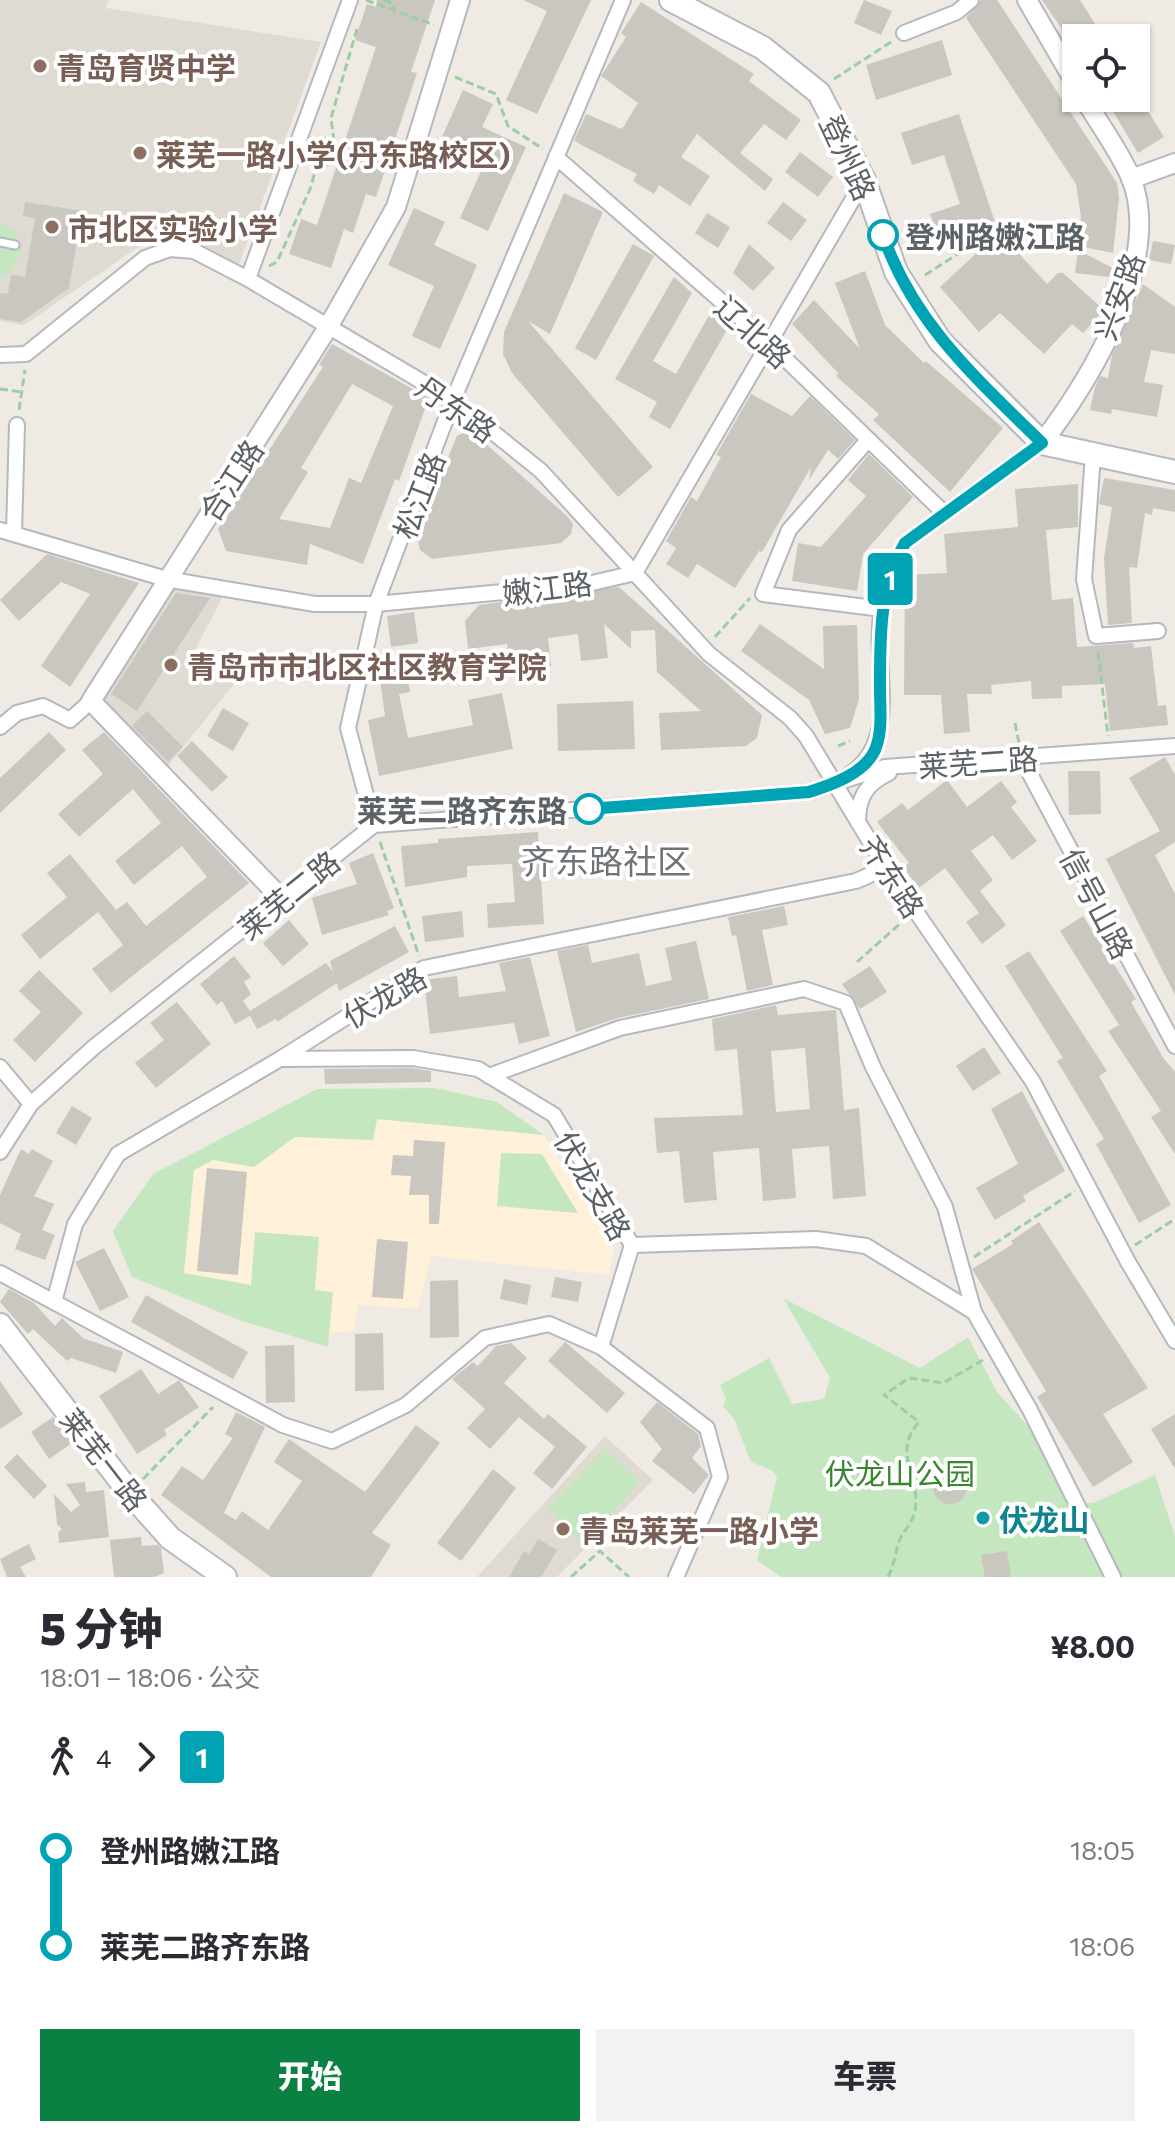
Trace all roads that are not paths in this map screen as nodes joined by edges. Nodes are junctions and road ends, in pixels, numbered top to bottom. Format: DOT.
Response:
graph roads {
  1 [pos="350,0"];
  2 [pos="460,0"];
  3 [pos="623,0"];
  4 [pos="671,0"];
  5 [pos="971,0"];
  6 [pos="1027,0"];
  7 [pos="904,33"];
  8 [pos="1062,60"];
  9 [pos="1092,112"];
  10 [pos="553,155"];
  11 [pos="1175,163"];
  12 [pos="1131,179"];
  13 [pos="864,180"];
  14 [pos="0,242"];
  15 [pos="15,245"];
  16 [pos="250,273"];
  17 [pos="327,329"];
  18 [pos="768,342"];
  19 [pos="0,355"];
  20 [pos="453,400"];
  21 [pos="17,425"];
  22 [pos="868,440"];
  23 [pos="1042,443"];
  24 [pos="1093,455"];
  25 [pos="1175,472"];
  26 [pos="944,513"];
  27 [pos="7,531"];
  28 [pos="635,573"];
  29 [pos="166,579"];
  30 [pos="376,604"];
  31 [pos="882,609"];
  32 [pos="1158,631"];
  33 [pos="91,701"];
  34 [pos="0,727"];
  35 [pos="880,727"];
  36 [pos="1175,746"];
  37 [pos="1022,759"];
  38 [pos="912,766"];
  39 [pos="835,784"];
  40 [pos="858,823"];
  41 [pos="376,832"];
  42 [pos="886,868"];
  43 [pos="282,899"];
  44 [pos="1175,1046"];
  45 [pos="280,1059"];
  46 [pos="0,1067"];
  47 [pos="489,1076"];
  48 [pos="31,1104"];
  49 [pos="0,1152"];
  50 [pos="632,1245"];
  51 [pos="0,1273"];
  52 [pos="54,1302"];
  53 [pos="974,1312"];
  54 [pos="0,1325"];
  55 [pos="1175,1341"];
  56 [pos="601,1347"];
  57 [pos="225,1577"];
  58 [pos="676,1577"];
  59 [pos="1113,1577"];
  1 -- 16 [label="street"];
  2 -- 17 [label="street, 合江路"];
  3 -- 10 [label="street, 松江路"];
  4 -- 13 [label="main road, 登州路"];
  5 -- 7 [label="street"];
  6 -- 8 [label="street"];
  9 -- 12 [label="street, 兴安路"];
  10 -- 18 [label="street, 辽北路"];
  10 -- 20 [label="street, 松江路"];
  11 -- 12 [label="street"];
  12 -- 23 [label="street, 兴安路"];
  13 -- 18 [label="street, 嫩江路"];
  13 -- 23 [label="main road, 登州路"];
  14 -- 15 [label="lane"];
  17 -- 19 [label="street, 丹东路"];
  17 -- 20 [label="street, 丹东路"];
  17 -- 29 [label="street, 合江路"];
  18 -- 22 [label="street, 辽北路"];
  18 -- 28 [label="street, 嫩江路"];
  20 -- 28 [label="street, 丹东路"];
  20 -- 30 [label="street, 松江路"];
  21 -- 27 [label="street"];
  22 -- 26 [label="street, 辽北路"];
  22 -- 31 [label="street"];
  23 -- 24 [label="main road"];
  23 -- 26 [label="street"];
  24 -- 25 [label="main road"];
  24 -- 32 [label="street"];
  26 -- 31 [label="street"];
  27 -- 29 [label="street, 嫩江路"];
  28 -- 30 [label="street, 嫩江路"];
  28 -- 39 [label="street, 丹东路"];
  29 -- 30 [label="street, 嫩江路"];
  29 -- 33 [label="street, 合江路"];
  30 -- 41 [label="street, 松江路"];
  31 -- 35 [label="street"];
  33 -- 34 [label="street"];
  33 -- 43 [label="street"];
  35 -- 38 [label="street"];
  35 -- 39 [label="street"];
  36 -- 37 [label="street, 莱芜二路"];
  37 -- 38 [label="street, 莱芜二路"];
  37 -- 44 [label="street, 信号山路"];
  38 -- 39 [label="street, 莱芜二路"];
  38 -- 40 [label="street"];
  39 -- 40 [label="street, 齐东路"];
  39 -- 41 [label="street, 莱芜二路"];
  40 -- 42 [label="street, 齐东路"];
  41 -- 43 [label="street, 莱芜二路"];
  42 -- 45 [label="street, 伏龙路"];
  42 -- 55 [label="street, 齐东路"];
  43 -- 48 [label="street, 莱芜二路"];
  45 -- 47 [label="street, 伏龙支路"];
  45 -- 52 [label="street, 伏龙路"];
  46 -- 48 [label="street"];
  47 -- 50 [label="street, 伏龙支路"];
  47 -- 53 [label="street"];
  48 -- 49 [label="street, 莱芜二路"];
  50 -- 53 [label="street"];
  50 -- 56 [label="street, 伏龙支路"];
  51 -- 52 [label="street"];
  52 -- 56 [label="street"];
  53 -- 59 [label="street"];
  54 -- 57 [label="main road, 莱芜一路"];
  56 -- 58 [label="street"];
}
